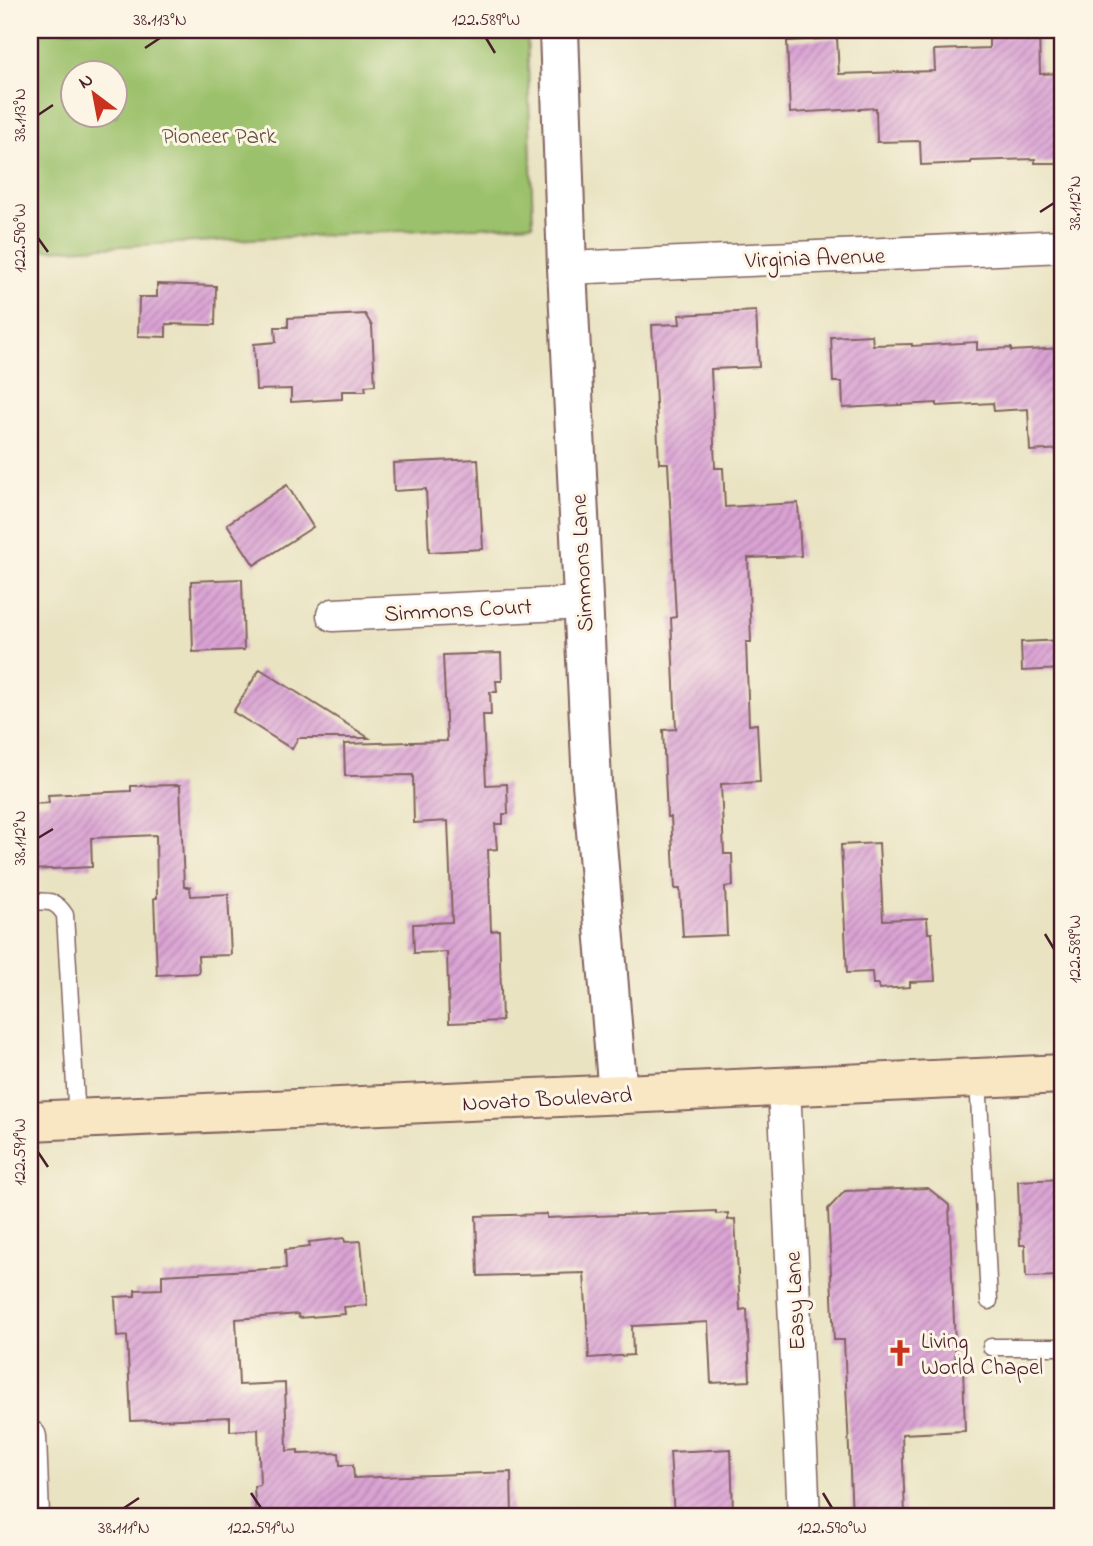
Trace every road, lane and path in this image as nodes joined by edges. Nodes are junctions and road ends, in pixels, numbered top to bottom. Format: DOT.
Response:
graph roads {
  1 [pos="559,30"];
  2 [pos="1063,246"];
  3 [pos="566,268"];
  4 [pos="583,603"];
  5 [pos="333,615"];
  6 [pos="30,902"];
  7 [pos="1063,1074"];
  8 [pos="978,1077"];
  9 [pos="784,1086"];
  10 [pos="618,1095"];
  11 [pos="77,1120"];
  12 [pos="30,1121"];
  13 [pos="989,1301"];
  14 [pos="991,1346"];
  15 [pos="1063,1347"];
  16 [pos="30,1437"];
  17 [pos="33,1516"];
  18 [pos="804,1516"];
  1 -- 3 [label="street, Simmons Lane"];
  2 -- 3 [label="street, Virginia Avenue"];
  3 -- 4 [label="street, Simmons Lane"];
  4 -- 5 [label="street, Simmons Court"];
  4 -- 10 [label="street, Simmons Lane"];
  6 -- 11 [label="lane"];
  7 -- 8 [label="main road, Novato Boulevard"];
  8 -- 9 [label="main road, Novato Boulevard"];
  8 -- 13 [label="lane"];
  9 -- 10 [label="main road, Novato Boulevard"];
  9 -- 18 [label="street, Easy Lane"];
  10 -- 11 [label="main road, Novato Boulevard"];
  11 -- 12 [label="main road, Novato Boulevard"];
  14 -- 15 [label="lane"];
  16 -- 17 [label="street"];
}
